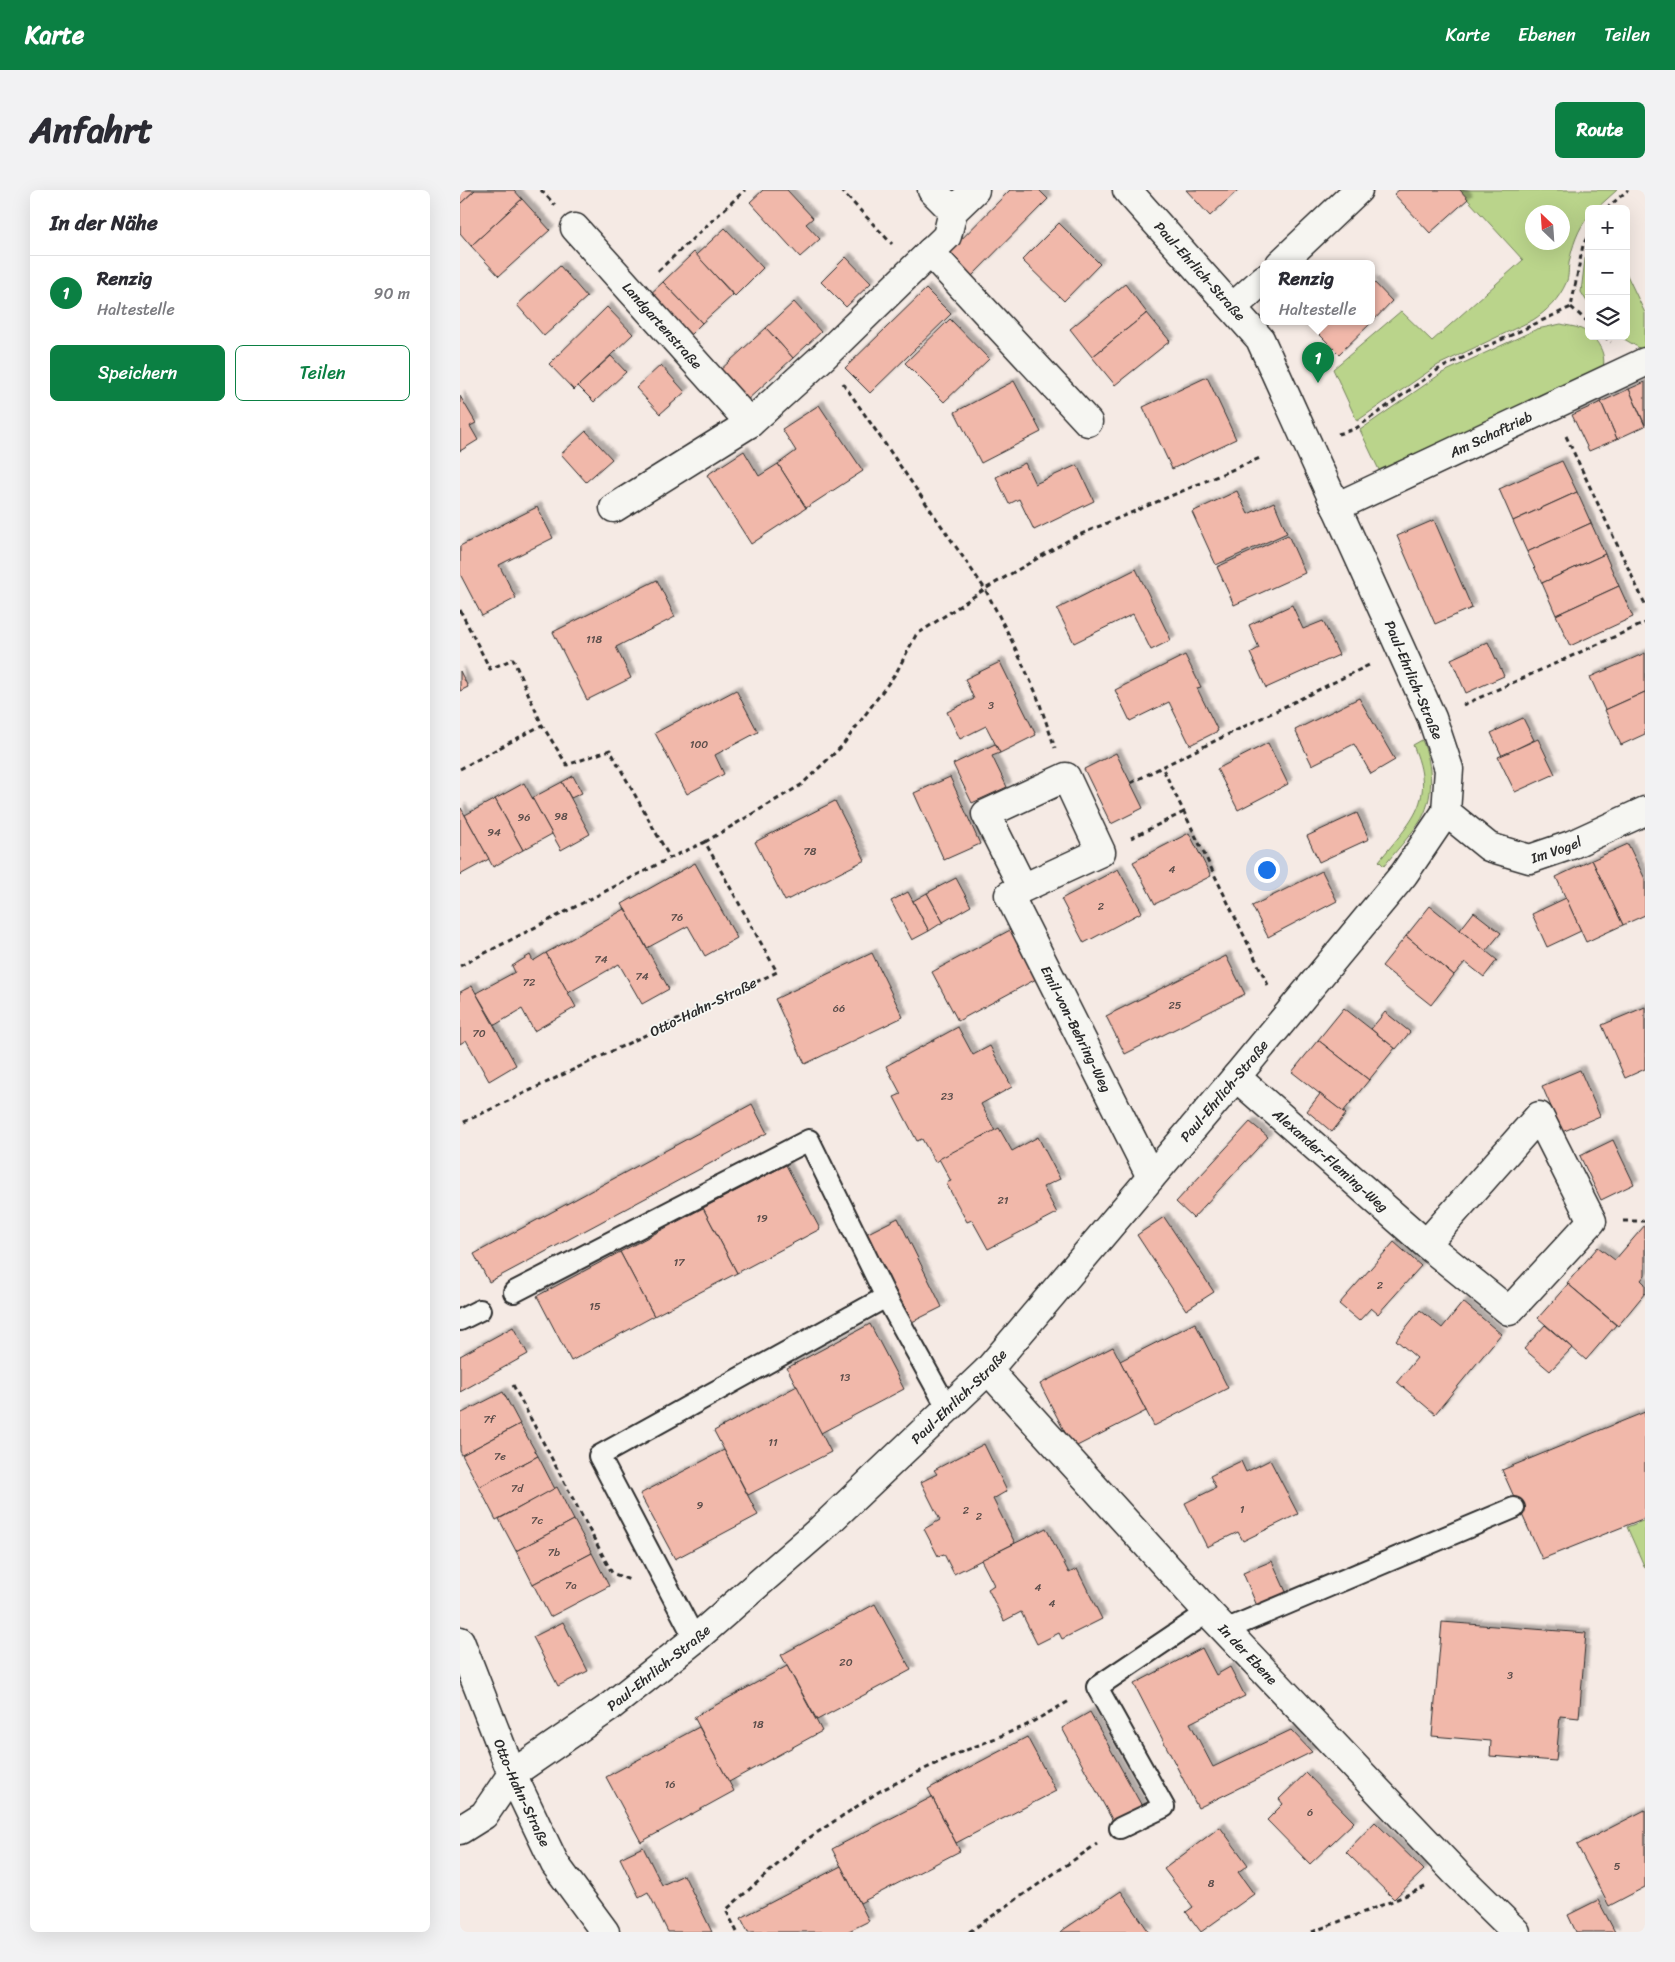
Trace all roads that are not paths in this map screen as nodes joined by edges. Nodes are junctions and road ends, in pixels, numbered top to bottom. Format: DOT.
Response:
graph roads {
  1 [pos="932,190"];
  2 [pos="975,190"];
  3 [pos="1127,190"];
  4 [pos="1358,190"];
  5 [pos="953,211"];
  6 [pos="575,228"];
  7 [pos="924,259"];
  8 [pos="1284,260"];
  9 [pos="1260,283"];
  10 [pos="1233,307"];
  11 [pos="1645,362"];
  12 [pos="1088,422"];
  13 [pos="750,423"];
  14 [pos="1336,507"];
  15 [pos="614,508"];
  16 [pos="1446,812"];
  17 [pos="1645,812"];
  18 [pos="1023,888"];
  19 [pos="1236,1076"];
  20 [pos="1151,1177"];
  21 [pos="1426,1244"];
  22 [pos="514,1292"];
  23 [pos="886,1297"];
  24 [pos="480,1310"];
  25 [pos="460,1320"];
  26 [pos="988,1370"];
  27 [pos="948,1409"];
  28 [pos="1514,1508"];
  29 [pos="1217,1621"];
  30 [pos="695,1639"];
  31 [pos="460,1641"];
  32 [pos="512,1774"];
  33 [pos="1120,1828"];
  34 [pos="460,1830"];
  35 [pos="605,1932"];
  36 [pos="1516,1932"];
  1 -- 5 [label="street"];
  2 -- 5 [label="street"];
  3 -- 10 [label="street, Paul-Ehrlich-Straße"];
  4 -- 8 [label="street"];
  5 -- 7 [label="street"];
  6 -- 13 [label="street, Landgartenstraße"];
  7 -- 12 [label="street"];
  7 -- 13 [label="street"];
  9 -- 10 [label="street"];
  10 -- 14 [label="street, Paul-Ehrlich-Straße"];
  11 -- 14 [label="street, Am Schaftrieb"];
  13 -- 15 [label="street"];
  14 -- 16 [label="street, Paul-Ehrlich-Straße"];
  16 -- 17 [label="street, Im Vogel"];
  16 -- 19 [label="street, Paul-Ehrlich-Straße"];
  18 -- 18 [label="street"];
  18 -- 20 [label="street, Emil-von-Behring-Weg"];
  19 -- 20 [label="street, Paul-Ehrlich-Straße"];
  19 -- 21 [label="street, Alexander-Fleming-Weg"];
  20 -- 26 [label="street, Paul-Ehrlich-Straße"];
  21 -- 21 [label="street, Alexander-Fleming-Weg"];
  22 -- 23 [label="lane"];
  23 -- 27 [label="lane"];
  23 -- 30 [label="lane"];
  24 -- 25 [label="lane"];
  26 -- 27 [label="street, Paul-Ehrlich-Straße"];
  26 -- 29 [label="street, In der Ebene"];
  27 -- 30 [label="street, Paul-Ehrlich-Straße"];
  28 -- 29 [label="lane"];
  29 -- 33 [label="lane"];
  29 -- 36 [label="street, In der Ebene"];
  30 -- 32 [label="street, Paul-Ehrlich-Straße"];
  31 -- 32 [label="street, Otto-Hahn-Straße"];
  32 -- 34 [label="street, Paul-Ehrlich-Straße"];
  32 -- 35 [label="street, Otto-Hahn-Straße"];
}
